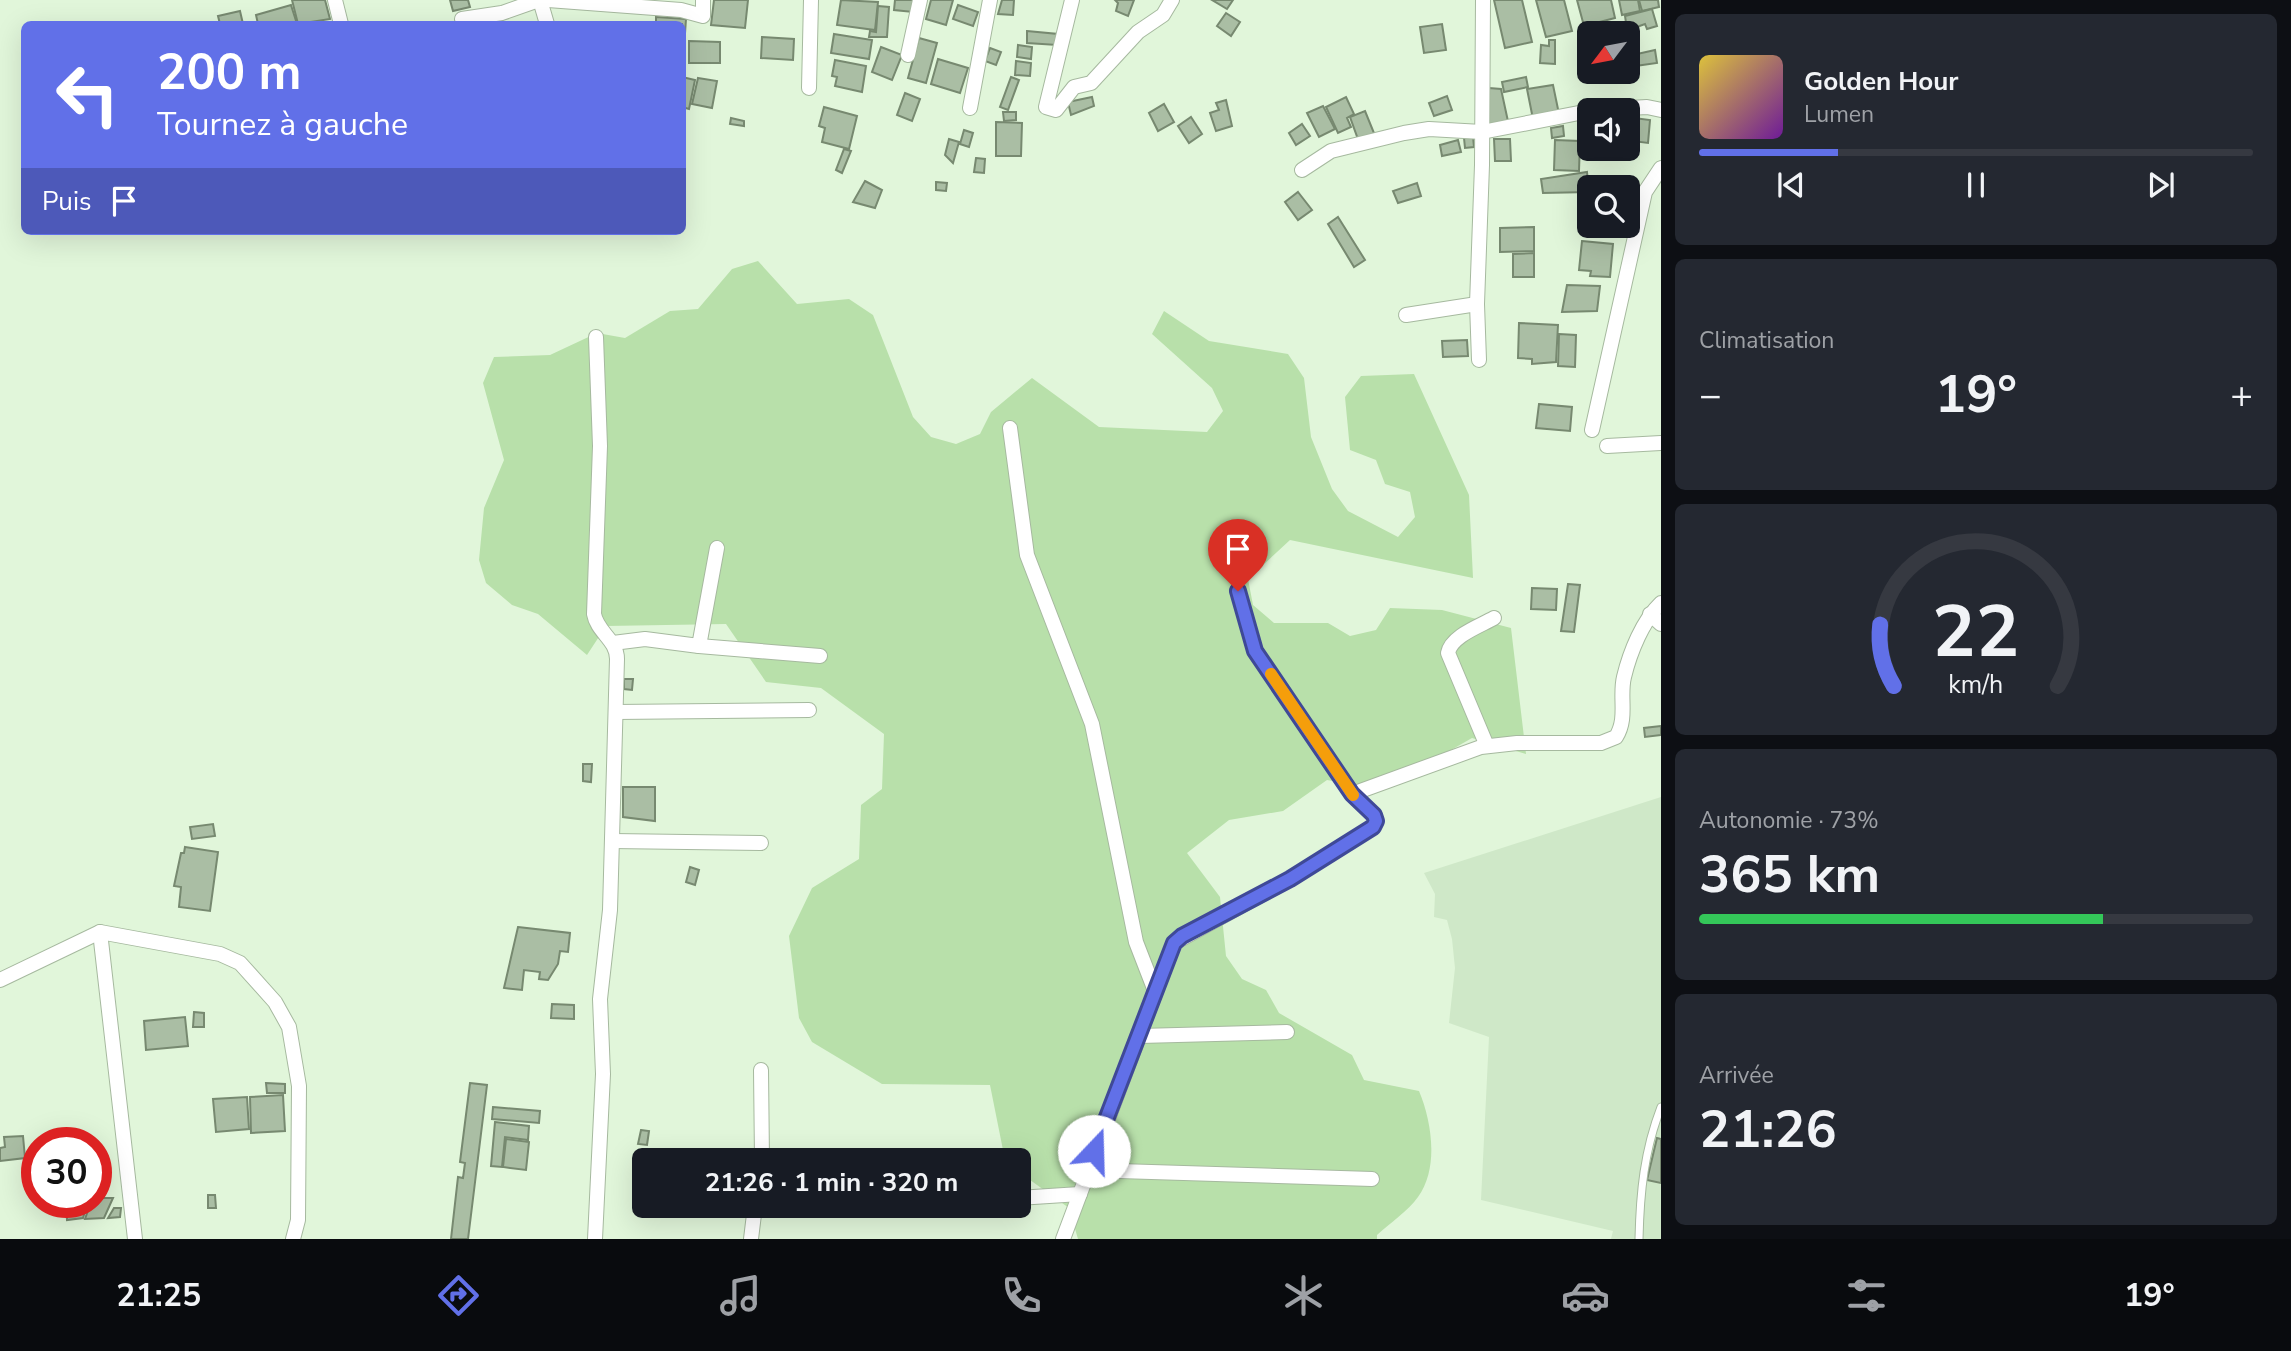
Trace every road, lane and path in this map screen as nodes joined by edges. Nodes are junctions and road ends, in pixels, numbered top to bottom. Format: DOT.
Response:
graph roads {
  1 [pos="335,0"];
  2 [pos="539,0"];
  3 [pos="548,0"];
  4 [pos="703,0"];
  5 [pos="811,0"];
  6 [pos="920,0"];
  7 [pos="990,0"];
  8 [pos="1072,0"];
  9 [pos="1172,0"];
  10 [pos="1483,0"];
  11 [pos="462,19"];
  12 [pos="340,21"];
  13 [pos="546,21"];
  14 [pos="908,55"];
  15 [pos="809,88"];
  16 [pos="1640,107"];
  17 [pos="970,108"];
  18 [pos="1661,110"];
  19 [pos="1577,113"];
  20 [pos="1482,132"];
  21 [pos="1661,168"];
  22 [pos="1302,170"];
  23 [pos="1477,304"];
  24 [pos="1406,315"];
  25 [pos="596,337"];
  26 [pos="1479,359"];
  27 [pos="1010,428"];
  28 [pos="1592,430"];
  29 [pos="1661,443"];
  30 [pos="1607,446"];
  31 [pos="717,548"];
  32 [pos="1238,591"];
  33 [pos="1661,603"];
  34 [pos="1494,618"];
  35 [pos="1655,619"];
  36 [pos="613,643"];
  37 [pos="699,646"];
  38 [pos="820,656"];
  39 [pos="809,710"];
  40 [pos="616,712"];
  41 [pos="1488,746"];
  42 [pos="1352,794"];
  43 [pos="612,841"];
  44 [pos="761,843"];
  45 [pos="100,932"];
  46 [pos="0,980"];
  47 [pos="1155,991"];
  48 [pos="1287,1032"];
  49 [pos="1140,1036"];
  50 [pos="761,1070"];
  51 [pos="1661,1107"];
  52 [pos="762,1148"];
  53 [pos="1087,1170"];
  54 [pos="1373,1179"];
  55 [pos="1080,1194"];
  56 [pos="1031,1197"];
  57 [pos="754,1218"];
  58 [pos="135,1239"];
  59 [pos="293,1239"];
  60 [pos="596,1239"];
  61 [pos="751,1239"];
  62 [pos="1063,1239"];
  63 [pos="1639,1239"];
  1 -- 12 [label="street"];
  2 -- 11 [label="street"];
  2 -- 13 [label="street"];
  3 -- 4 [label="street"];
  5 -- 15 [label="street"];
  6 -- 14 [label="street"];
  7 -- 17 [label="street"];
  8 -- 9 [label="street"];
  10 -- 20 [label="street"];
  16 -- 18 [label="street"];
  19 -- 20 [label="street"];
  20 -- 22 [label="street"];
  20 -- 23 [label="street"];
  21 -- 28 [label="street"];
  23 -- 24 [label="street"];
  23 -- 26 [label="street"];
  25 -- 36 [label="street"];
  27 -- 47 [label="street"];
  29 -- 30 [label="street"];
  31 -- 37 [label="street"];
  32 -- 42 [label="street"];
  33 -- 35 [label="street"];
  34 -- 41 [label="street"];
  35 -- 41 [label="street"];
  36 -- 37 [label="street"];
  36 -- 40 [label="street"];
  37 -- 38 [label="street"];
  39 -- 40 [label="street"];
  40 -- 43 [label="street"];
  41 -- 42 [label="street"];
  42 -- 47 [label="street"];
  43 -- 44 [label="street"];
  43 -- 60 [label="street"];
  45 -- 46 [label="street"];
  45 -- 58 [label="street"];
  45 -- 59 [label="street"];
  47 -- 49 [label="street"];
  48 -- 49 [label="street"];
  49 -- 53 [label="street"];
  50 -- 52 [label="street"];
  51 -- 63 [label="lane"];
  53 -- 54 [label="street"];
  53 -- 55 [label="street"];
  55 -- 56 [label="street"];
  55 -- 62 [label="street"];
  57 -- 61 [label="street"];
}
